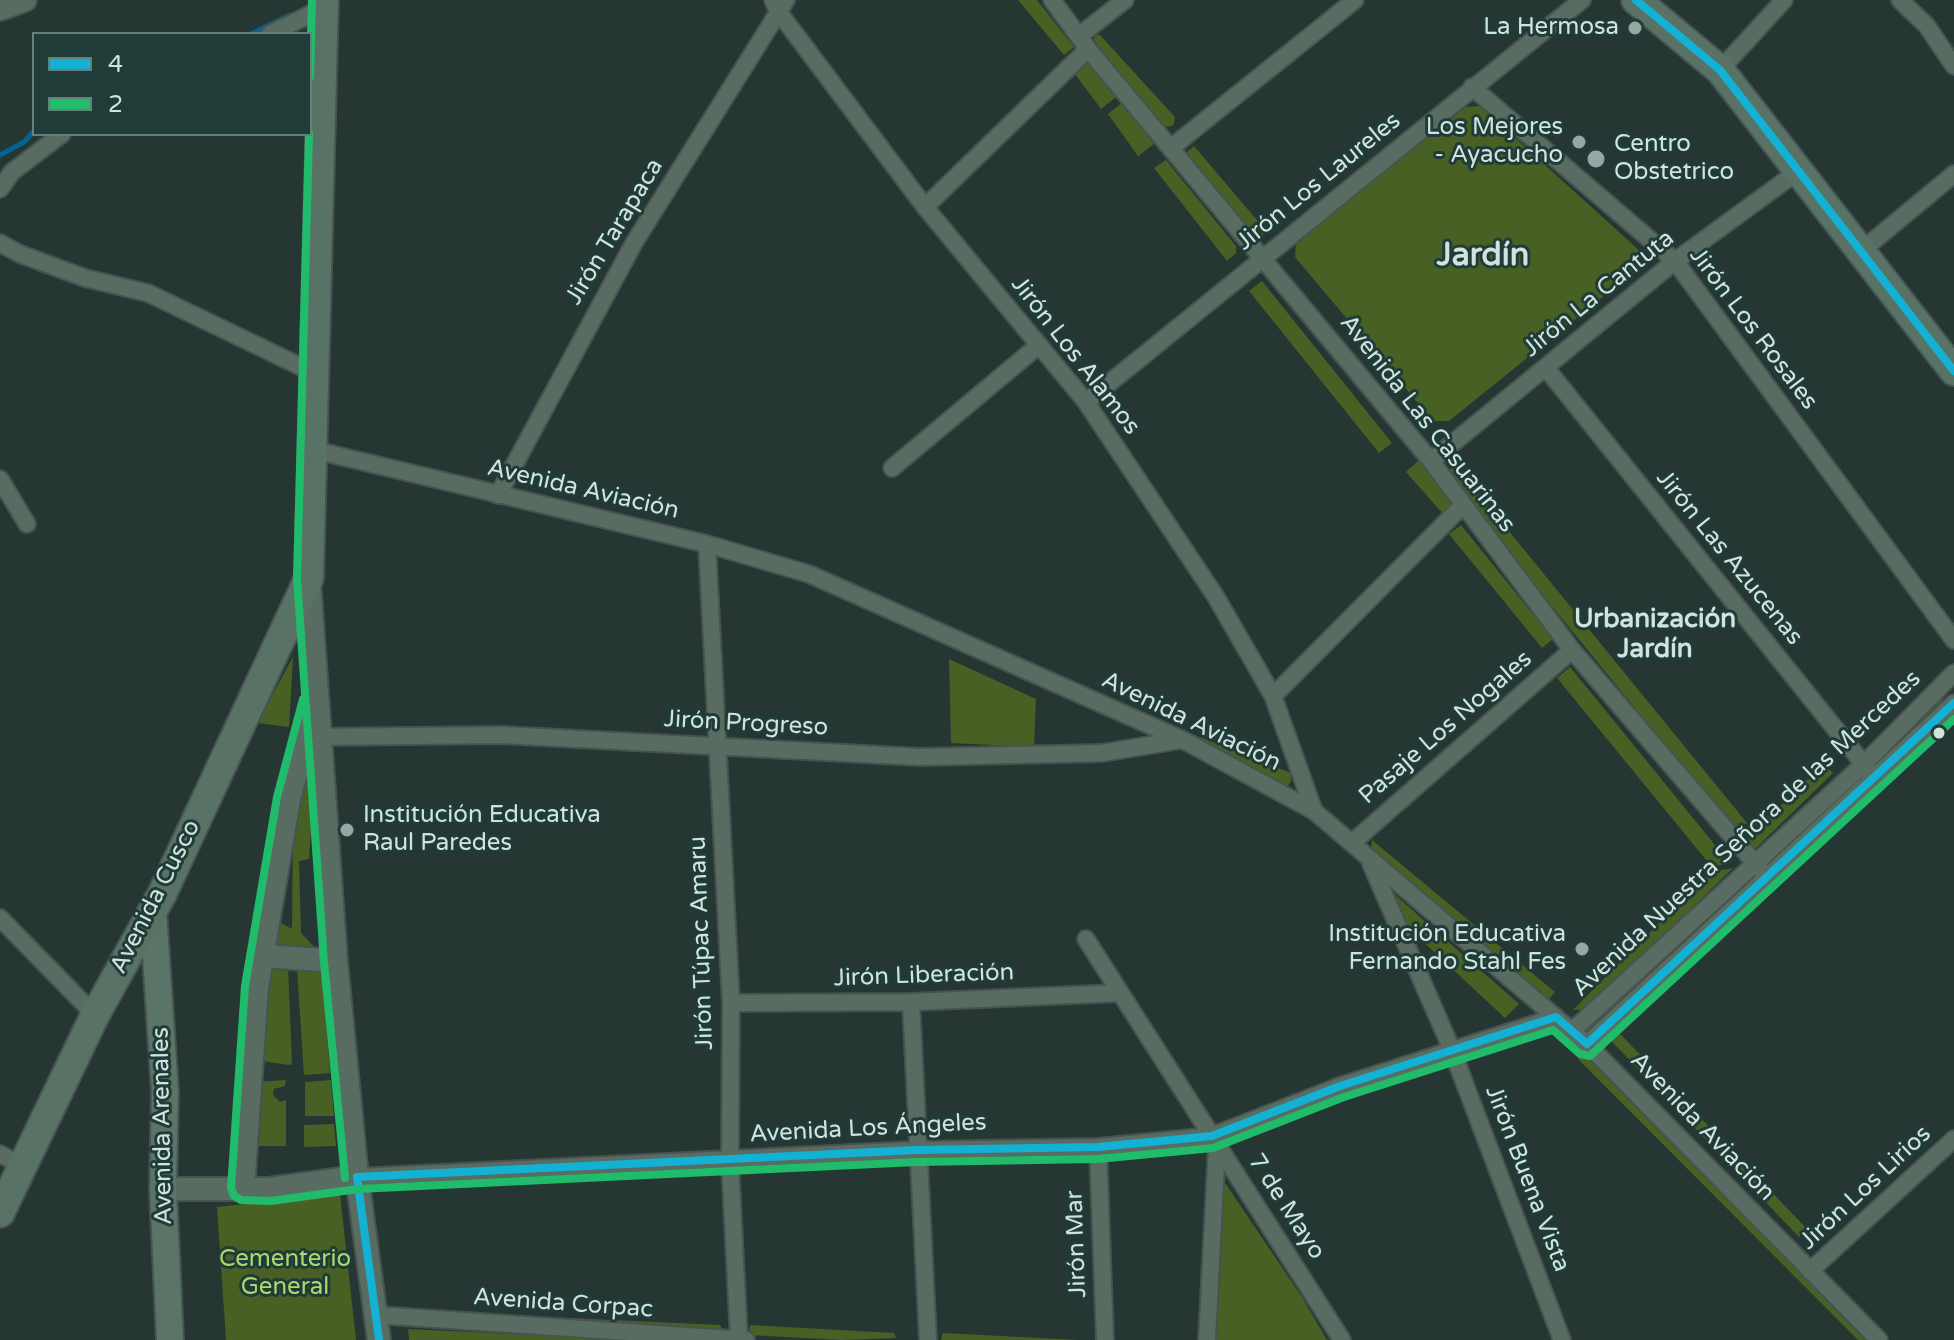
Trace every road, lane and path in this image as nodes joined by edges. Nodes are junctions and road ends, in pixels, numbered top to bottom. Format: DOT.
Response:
graph roads {
  1 [pos="25,0"];
  2 [pos="1052,0"];
  3 [pos="1125,0"];
  4 [pos="1355,0"];
  5 [pos="1582,0"];
  6 [pos="1636,0"];
  7 [pos="1784,0"];
  8 [pos="1900,0"];
  9 [pos="324,4"];
  10 [pos="779,4"];
  11 [pos="0,9"];
  12 [pos="274,32"];
  13 [pos="1083,43"];
  14 [pos="1954,66"];
  15 [pos="1720,70"];
  16 [pos="1472,87"];
  17 [pos="59,136"];
  18 [pos="1172,147"];
  19 [pos="1801,169"];
  20 [pos="1954,174"];
  21 [pos="0,189"];
  22 [pos="925,207"];
  23 [pos="0,243"];
  24 [pos="1860,252"];
  25 [pos="1264,259"];
  26 [pos="1675,261"];
  27 [pos="1039,345"];
  28 [pos="1546,368"];
  29 [pos="1954,371"];
  30 [pos="314,373"];
  31 [pos="1086,402"];
  32 [pos="310,449"];
  33 [pos="1431,461"];
  34 [pos="892,468"];
  35 [pos="0,479"];
  36 [pos="498,495"];
  37 [pos="1463,505"];
  38 [pos="27,524"];
  39 [pos="707,544"];
  40 [pos="309,578"];
  41 [pos="1954,640"];
  42 [pos="1572,650"];
  43 [pos="1954,673"];
  44 [pos="1273,696"];
  45 [pos="1954,703"];
  46 [pos="313,737"];
  47 [pos="1183,740"];
  48 [pos="718,748"];
  49 [pos="1869,770"];
  50 [pos="1314,811"];
  51 [pos="1353,842"];
  52 [pos="1369,859"];
  53 [pos="1753,863"];
  54 [pos="1767,877"];
  55 [pos="153,911"];
  56 [pos="0,918"];
  57 [pos="1086,939"];
  58 [pos="264,956"];
  59 [pos="336,961"];
  60 [pos="1118,993"];
  61 [pos="911,1002"];
  62 [pos="731,1003"];
  63 [pos="95,1015"];
  64 [pos="1556,1017"];
  65 [pos="1573,1030"];
  66 [pos="1587,1044"];
  67 [pos="1452,1050"];
  68 [pos="1954,1139"];
  69 [pos="1215,1140"];
  70 [pos="1098,1147"];
  71 [pos="916,1150"];
  72 [pos="12,1160"];
  73 [pos="730,1162"];
  74 [pos="357,1177"];
  75 [pos="243,1188"];
  76 [pos="163,1189"];
  77 [pos="0,1213"];
  78 [pos="1810,1271"];
  79 [pos="376,1315"];
  80 [pos="170,1340"];
  81 [pos="379,1340"];
  82 [pos="739,1340"];
  83 [pos="746,1340"];
  84 [pos="928,1340"];
  85 [pos="1105,1340"];
  86 [pos="1207,1340"];
  87 [pos="1342,1340"];
  88 [pos="1562,1340"];
  89 [pos="1879,1340"];
  1 -- 11 [label="street"];
  2 -- 13 [label="street, Avenida Las Casuarinas"];
  3 -- 13 [label="street"];
  4 -- 18 [label="street"];
  5 -- 16 [label="street, Jirón Los Laureles"];
  6 -- 15 [label="highway"];
  7 -- 15 [label="street"];
  8 -- 14 [label="street"];
  9 -- 12 [label="street"];
  9 -- 30 [label="highway"];
  10 -- 22 [label="street, Jirón Los Alamos"];
  10 -- 36 [label="street, Jirón Tarapaca"];
  13 -- 18 [label="street, Avenida Las Casuarinas"];
  13 -- 22 [label="street"];
  15 -- 19 [label="highway"];
  16 -- 25 [label="street, Jirón Los Laureles"];
  16 -- 26 [label="street, Jirón Los Rosales"];
  17 -- 21 [label="street"];
  18 -- 25 [label="street, Avenida Las Casuarinas"];
  19 -- 24 [label="highway"];
  19 -- 26 [label="street, Jirón La Cantuta"];
  20 -- 24 [label="street"];
  22 -- 27 [label="street, Jirón Los Alamos"];
  23 -- 30 [label="street"];
  24 -- 29 [label="highway"];
  25 -- 31 [label="street, Jirón Los Laureles"];
  25 -- 33 [label="street, Avenida Las Casuarinas"];
  26 -- 28 [label="street, Jirón La Cantuta"];
  26 -- 41 [label="street, Jirón Los Rosales"];
  27 -- 31 [label="street, Jirón Los Alamos"];
  27 -- 34 [label="street"];
  28 -- 33 [label="street, Jirón La Cantuta"];
  28 -- 49 [label="street, Jirón Las Azucenas"];
  30 -- 32 [label="highway"];
  31 -- 44 [label="street, Jirón Los Alamos"];
  32 -- 36 [label="street, Avenida Aviación"];
  32 -- 40 [label="highway"];
  33 -- 37 [label="street, Avenida Las Casuarinas"];
  35 -- 38 [label="street"];
  36 -- 39 [label="street, Avenida Aviación"];
  37 -- 42 [label="street, Avenida Las Casuarinas"];
  37 -- 44 [label="street"];
  39 -- 47 [label="street, Avenida Aviación"];
  39 -- 48 [label="street, Jirón Túpac Amaru"];
  40 -- 46 [label="street"];
  40 -- 55 [label="highway, Avenida Cusco"];
  42 -- 51 [label="street, Pasaje Los Nogales"];
  42 -- 53 [label="street, Avenida Las Casuarinas"];
  43 -- 49 [label="street, Avenida Nuestra Señora de las Mercedes"];
  44 -- 50 [label="street, Jirón Los Alamos"];
  45 -- 49 [label="street, Avenida Nuestra Señora de las Mercedes"];
  46 -- 48 [label="street, Jirón Progreso"];
  46 -- 58 [label="street"];
  46 -- 59 [label="street"];
  47 -- 48 [label="street, Jirón Progreso"];
  47 -- 50 [label="street, Avenida Aviación"];
  48 -- 62 [label="street, Jirón Túpac Amaru"];
  49 -- 53 [label="street, Avenida Nuestra Señora de las Mercedes"];
  49 -- 54 [label="street, Avenida Nuestra Señora de las Mercedes"];
  50 -- 51 [label="street, Avenida Aviación"];
  51 -- 52 [label="street, Avenida Aviación"];
  52 -- 64 [label="street, Avenida Aviación"];
  52 -- 67 [label="street, Jirón Buena Vista"];
  53 -- 54 [label="street, Avenida Las Casuarinas"];
  53 -- 65 [label="street, Avenida Nuestra Señora de las Mercedes"];
  54 -- 66 [label="street, Avenida Nuestra Señora de las Mercedes"];
  55 -- 63 [label="highway, Avenida Cusco"];
  55 -- 76 [label="main road, Avenida Arenales"];
  56 -- 63 [label="street"];
  57 -- 60 [label="street, 7 de Mayo"];
  58 -- 59 [label="street"];
  58 -- 75 [label="street"];
  59 -- 74 [label="street"];
  60 -- 61 [label="street, Jirón Liberación"];
  60 -- 69 [label="street, 7 de Mayo"];
  61 -- 62 [label="street, Jirón Liberación"];
  61 -- 71 [label="street"];
  62 -- 73 [label="street, Jirón Túpac Amaru"];
  63 -- 72 [label="highway, Avenida Cusco"];
  64 -- 65 [label="street, Avenida Aviación"];
  64 -- 67 [label="street, Avenida Los Ángeles"];
  65 -- 66 [label="street, Avenida Aviación"];
  66 -- 78 [label="street, Avenida Aviación"];
  67 -- 69 [label="street, Avenida Los Ángeles"];
  67 -- 88 [label="street, Jirón Buena Vista"];
  68 -- 78 [label="street, Jirón Los Lirios"];
  69 -- 70 [label="street, Avenida Los Ángeles"];
  69 -- 86 [label="street"];
  69 -- 87 [label="street, 7 de Mayo"];
  70 -- 71 [label="street, Avenida Los Ángeles"];
  70 -- 85 [label="street, Jirón Mar"];
  71 -- 73 [label="street, Avenida Los Ángeles"];
  71 -- 84 [label="street"];
  72 -- 77 [label="highway, Avenida Cusco"];
  73 -- 74 [label="street, Avenida Los Ángeles"];
  73 -- 82 [label="street, Jirón Túpac Amaru"];
  74 -- 75 [label="street, Avenida Los Ángeles"];
  74 -- 79 [label="street"];
  75 -- 76 [label="street, Avenida Los Ángeles"];
  76 -- 80 [label="main road, Avenida Arenales"];
  78 -- 89 [label="street, Avenida Aviación"];
  79 -- 81 [label="street"];
  79 -- 82 [label="street, Avenida Corpac"];
  82 -- 83 [label="street, Avenida Corpac"];
}
